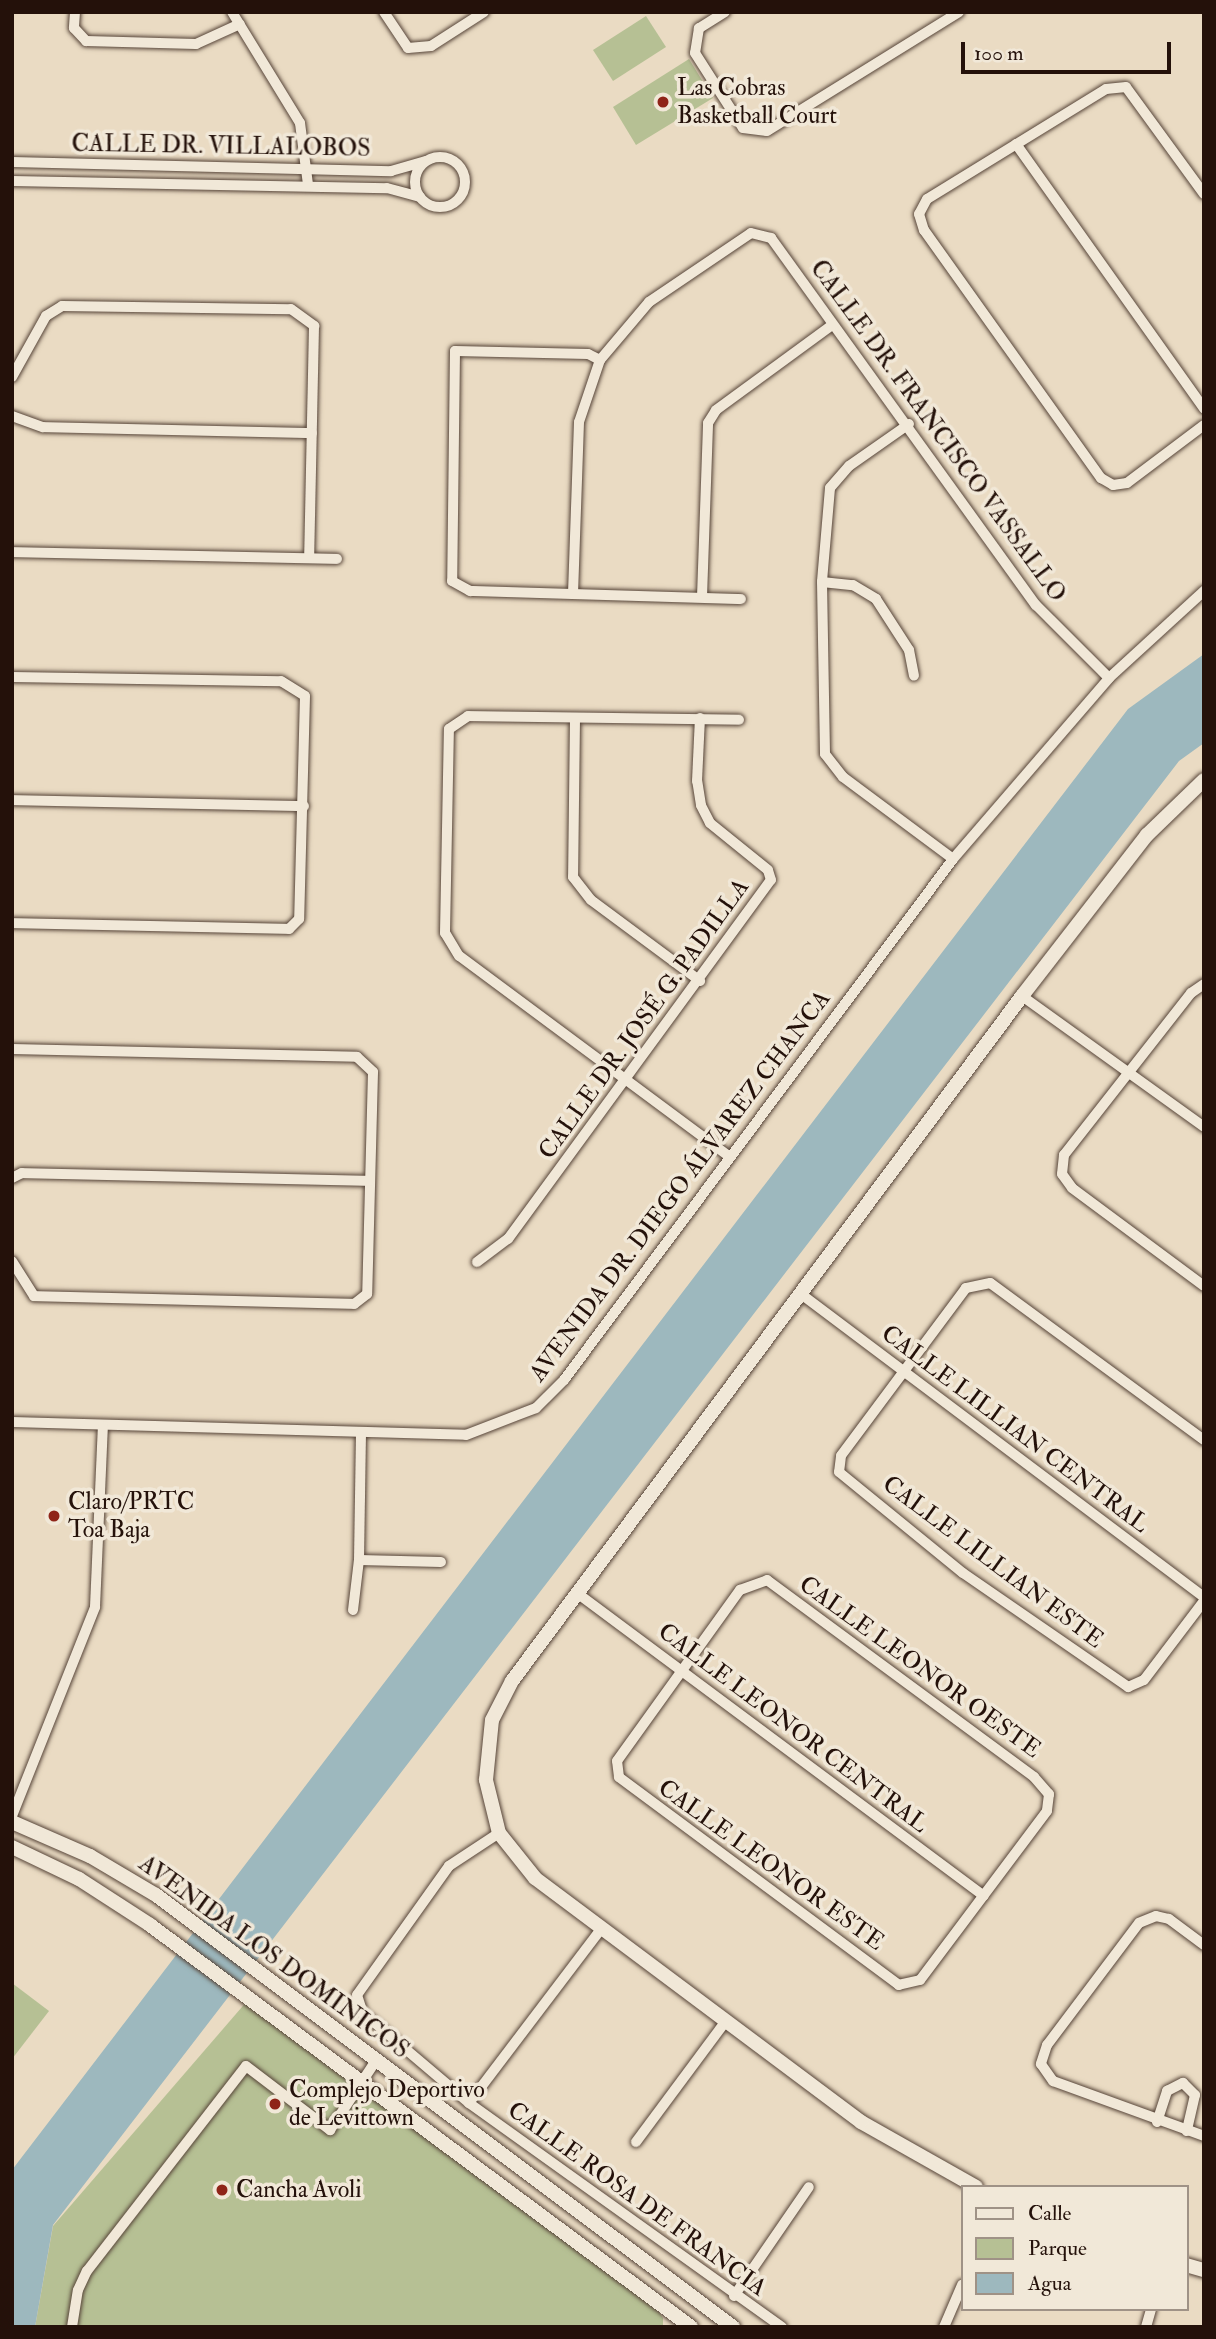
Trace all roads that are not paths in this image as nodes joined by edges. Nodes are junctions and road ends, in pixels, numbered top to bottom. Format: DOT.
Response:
graph roads {
  1 [pos="75,12"];
  2 [pos="232,12"];
  3 [pos="384,12"];
  4 [pos="484,12"];
  5 [pos="725,12"];
  6 [pos="959,12"];
  7 [pos="240,24"];
  8 [pos="1016,144"];
  9 [pos="426,161"];
  10 [pos="12,162"];
  11 [pos="308,169"];
  12 [pos="12,181"];
  13 [pos="308,186"];
  14 [pos="1204,194"];
  15 [pos="420,197"];
  16 [pos="832,325"];
  17 [pos="600,360"];
  18 [pos="12,377"];
  19 [pos="1204,409"];
  20 [pos="12,416"];
  21 [pos="909,424"];
  22 [pos="1204,425"];
  23 [pos="313,433"];
  24 [pos="12,552"];
  25 [pos="309,558"];
  26 [pos="337,559"];
  27 [pos="822,582"];
  28 [pos="1204,592"];
  29 [pos="573,594"];
  30 [pos="702,597"];
  31 [pos="741,599"];
  32 [pos="915,676"];
  33 [pos="12,677"];
  34 [pos="1110,678"];
  35 [pos="700,718"];
  36 [pos="575,719"];
  37 [pos="739,720"];
  38 [pos="1204,780"];
  39 [pos="12,800"];
  40 [pos="304,806"];
  41 [pos="953,859"];
  42 [pos="12,923"];
  43 [pos="700,981"];
  44 [pos="1204,984"];
  45 [pos="1022,996"];
  46 [pos="12,1049"];
  47 [pos="1132,1070"];
  48 [pos="627,1081"];
  49 [pos="1204,1127"];
  50 [pos="730,1157"];
  51 [pos="12,1178"];
  52 [pos="370,1181"];
  53 [pos="12,1261"];
  54 [pos="477,1262"];
  55 [pos="1204,1286"];
  56 [pos="801,1294"];
  57 [pos="904,1371"];
  58 [pos="12,1422"];
  59 [pos="103,1426"];
  60 [pos="361,1434"];
  61 [pos="1204,1440"];
  62 [pos="359,1560"];
  63 [pos="441,1562"];
  64 [pos="577,1593"];
  65 [pos="1204,1599"];
  66 [pos="353,1610"];
  67 [pos="681,1670"];
  68 [pos="12,1816"];
  69 [pos="12,1822"];
  70 [pos="499,1833"];
  71 [pos="12,1847"];
  72 [pos="984,1896"];
  73 [pos="602,1928"];
  74 [pos="1204,1945"];
  75 [pos="726,2021"];
  76 [pos="377,2059"];
  77 [pos="362,2082"];
  78 [pos="469,2104"];
  79 [pos="1157,2122"];
  80 [pos="1187,2132"];
  81 [pos="1204,2136"];
  82 [pos="636,2142"];
  83 [pos="972,2185"];
  84 [pos="809,2187"];
  85 [pos="960,2290"];
  86 [pos="734,2296"];
  87 [pos="699,2302"];
  88 [pos="685,2325"];
  89 [pos="72,2327"];
  90 [pos="733,2327"];
  91 [pos="782,2327"];
  92 [pos="944,2327"];
  1 -- 7 [label="street"];
  2 -- 7 [label="street"];
  3 -- 4 [label="street"];
  5 -- 6 [label="street"];
  7 -- 11 [label="street"];
  8 -- 14 [label="street"];
  8 -- 19 [label="street"];
  8 -- 22 [label="street"];
  9 -- 11 [label="street, CALLE DR. VILLALOBOS"];
  9 -- 15 [label="street"];
  9 -- 15 [label="street"];
  10 -- 11 [label="street, CALLE DR. VILLALOBOS"];
  11 -- 13 [label="street"];
  12 -- 13 [label="street, CALLE DR. VILLALOBOS"];
  13 -- 15 [label="street, CALLE DR. VILLALOBOS"];
  16 -- 17 [label="street, CALLE DR. FRANCISCO VASSALLO"];
  16 -- 21 [label="street, CALLE DR. FRANCISCO VASSALLO"];
  16 -- 30 [label="street"];
  17 -- 29 [label="street"];
  17 -- 29 [label="street"];
  18 -- 23 [label="street"];
  20 -- 23 [label="street"];
  21 -- 27 [label="street"];
  21 -- 34 [label="street, CALLE DR. FRANCISCO VASSALLO"];
  23 -- 25 [label="street"];
  24 -- 25 [label="street"];
  25 -- 26 [label="street"];
  27 -- 32 [label="street"];
  27 -- 41 [label="street"];
  28 -- 34 [label="street, AVENIDA DR. DIEGO ÁLVAREZ CHANCA"];
  29 -- 30 [label="street"];
  30 -- 31 [label="street"];
  33 -- 40 [label="street"];
  34 -- 41 [label="street, AVENIDA DR. DIEGO ÁLVAREZ CHANCA"];
  35 -- 36 [label="street"];
  35 -- 37 [label="street"];
  35 -- 43 [label="street, CALLE DR. JOSÉ G. PADILLA"];
  36 -- 43 [label="street"];
  36 -- 48 [label="street"];
  38 -- 45 [label="street"];
  39 -- 40 [label="street"];
  40 -- 42 [label="street"];
  41 -- 50 [label="street, AVENIDA DR. DIEGO ÁLVAREZ CHANCA"];
  43 -- 48 [label="street, CALLE DR. JOSÉ G. PADILLA"];
  44 -- 47 [label="street"];
  45 -- 47 [label="street"];
  45 -- 56 [label="street"];
  46 -- 52 [label="street"];
  47 -- 49 [label="street"];
  47 -- 55 [label="street"];
  48 -- 50 [label="street"];
  48 -- 54 [label="street, CALLE DR. JOSÉ G. PADILLA"];
  50 -- 60 [label="street, AVENIDA DR. DIEGO ÁLVAREZ CHANCA"];
  51 -- 52 [label="street"];
  52 -- 53 [label="street"];
  56 -- 57 [label="street, CALLE LILLIAN CENTRAL"];
  56 -- 64 [label="street"];
  57 -- 61 [label="street"];
  57 -- 65 [label="street, CALLE LILLIAN CENTRAL"];
  57 -- 65 [label="street, CALLE LILLIAN ESTE"];
  58 -- 59 [label="street, AVENIDA DR. DIEGO ÁLVAREZ CHANCA"];
  59 -- 60 [label="street, AVENIDA DR. DIEGO ÁLVAREZ CHANCA"];
  59 -- 68 [label="street"];
  60 -- 62 [label="street"];
  62 -- 63 [label="street"];
  62 -- 66 [label="street"];
  64 -- 67 [label="street, CALLE LEONOR CENTRAL"];
  64 -- 70 [label="street"];
  67 -- 72 [label="street, CALLE LEONOR CENTRAL"];
  67 -- 72 [label="street, CALLE LEONOR ESTE"];
  67 -- 72 [label="street, CALLE LEONOR OESTE"];
  69 -- 76 [label="street, AVENIDA LOS DOMINICOS"];
  70 -- 73 [label="street"];
  70 -- 78 [label="street, CALLE ROSA DE FRANCIA"];
  71 -- 77 [label="street, AVENIDA LOS DOMINICOS"];
  73 -- 75 [label="street"];
  73 -- 78 [label="street"];
  74 -- 79 [label="street"];
  75 -- 82 [label="street"];
  75 -- 83 [label="street"];
  76 -- 77 [label="street"];
  76 -- 87 [label="street, AVENIDA LOS DOMINICOS"];
  77 -- 88 [label="street, AVENIDA LOS DOMINICOS"];
  77 -- 89 [label="street"];
  78 -- 86 [label="street, CALLE ROSA DE FRANCIA"];
  79 -- 80 [label="street"];
  79 -- 80 [label="street"];
  80 -- 81 [label="street"];
  84 -- 86 [label="street"];
  85 -- 92 [label="street"];
  86 -- 91 [label="street, CALLE ROSA DE FRANCIA"];
  87 -- 88 [label="street"];
  87 -- 90 [label="street, AVENIDA LOS DOMINICOS"];
}
